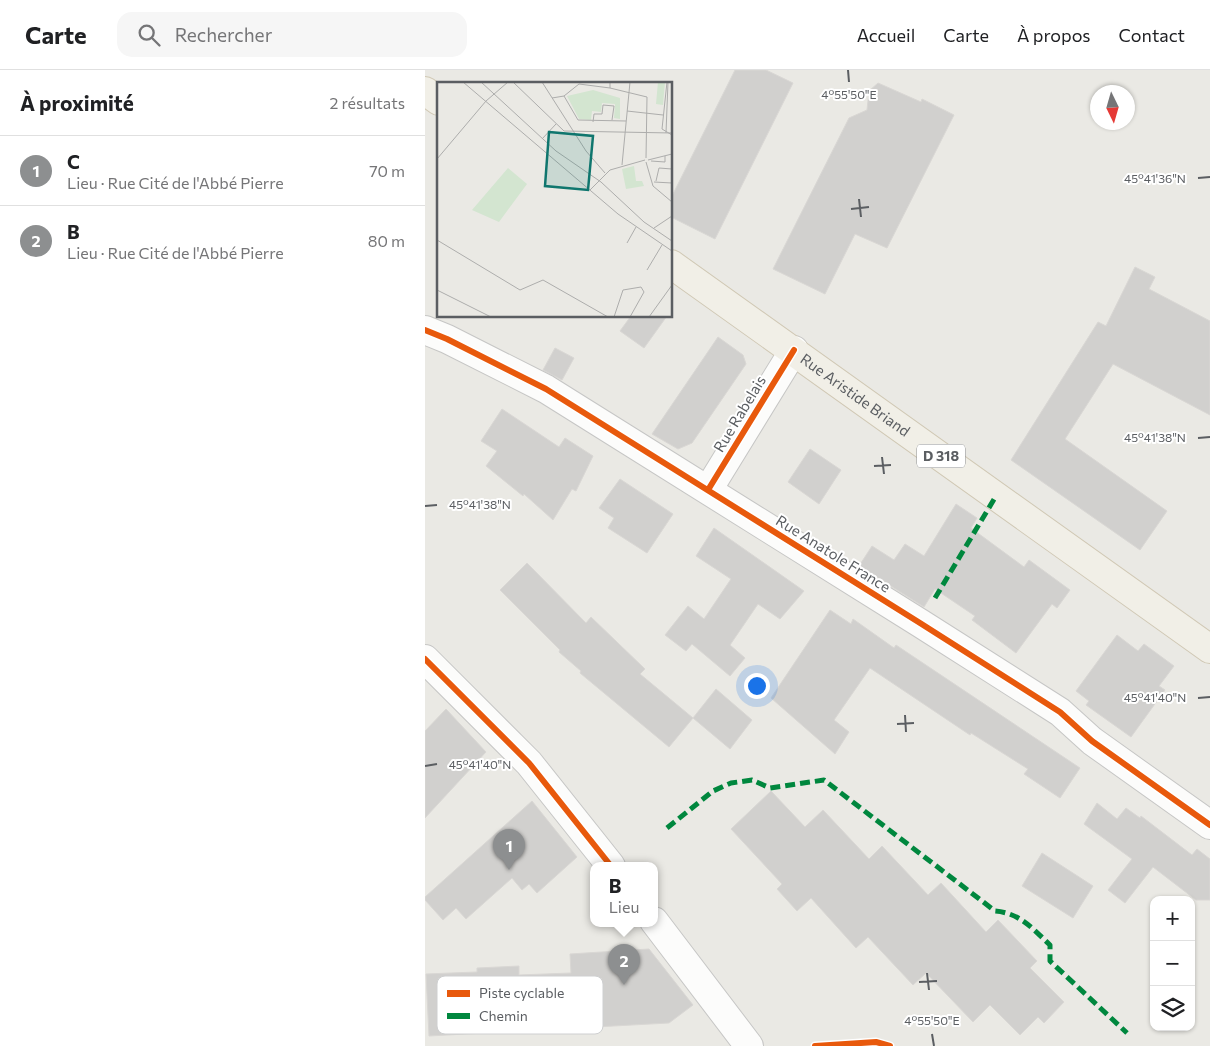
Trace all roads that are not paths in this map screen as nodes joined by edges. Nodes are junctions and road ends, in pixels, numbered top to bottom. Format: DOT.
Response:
graph roads {
  1 [pos="425,91"];
  2 [pos="437,100"];
  3 [pos="673,265"];
  4 [pos="425,330"];
  5 [pos="794,350"];
  6 [pos="708,490"];
  7 [pos="1210,648"];
  8 [pos="425,659"];
  9 [pos="1210,825"];
  10 [pos="608,862"];
  11 [pos="658,926"];
  12 [pos="749,1046"];
  1 -- 2 [label="main road"];
  3 -- 5 [label="main road, Rue Aristide Briand / D 318"];
  4 -- 6 [label="street, Rue Anatole France"];
  5 -- 6 [label="street, Rue Rabelais"];
  5 -- 7 [label="main road, Rue Aristide Briand / D 318"];
  6 -- 9 [label="street, Rue Anatole France"];
  8 -- 10 [label="street"];
  11 -- 12 [label="street"];
}
